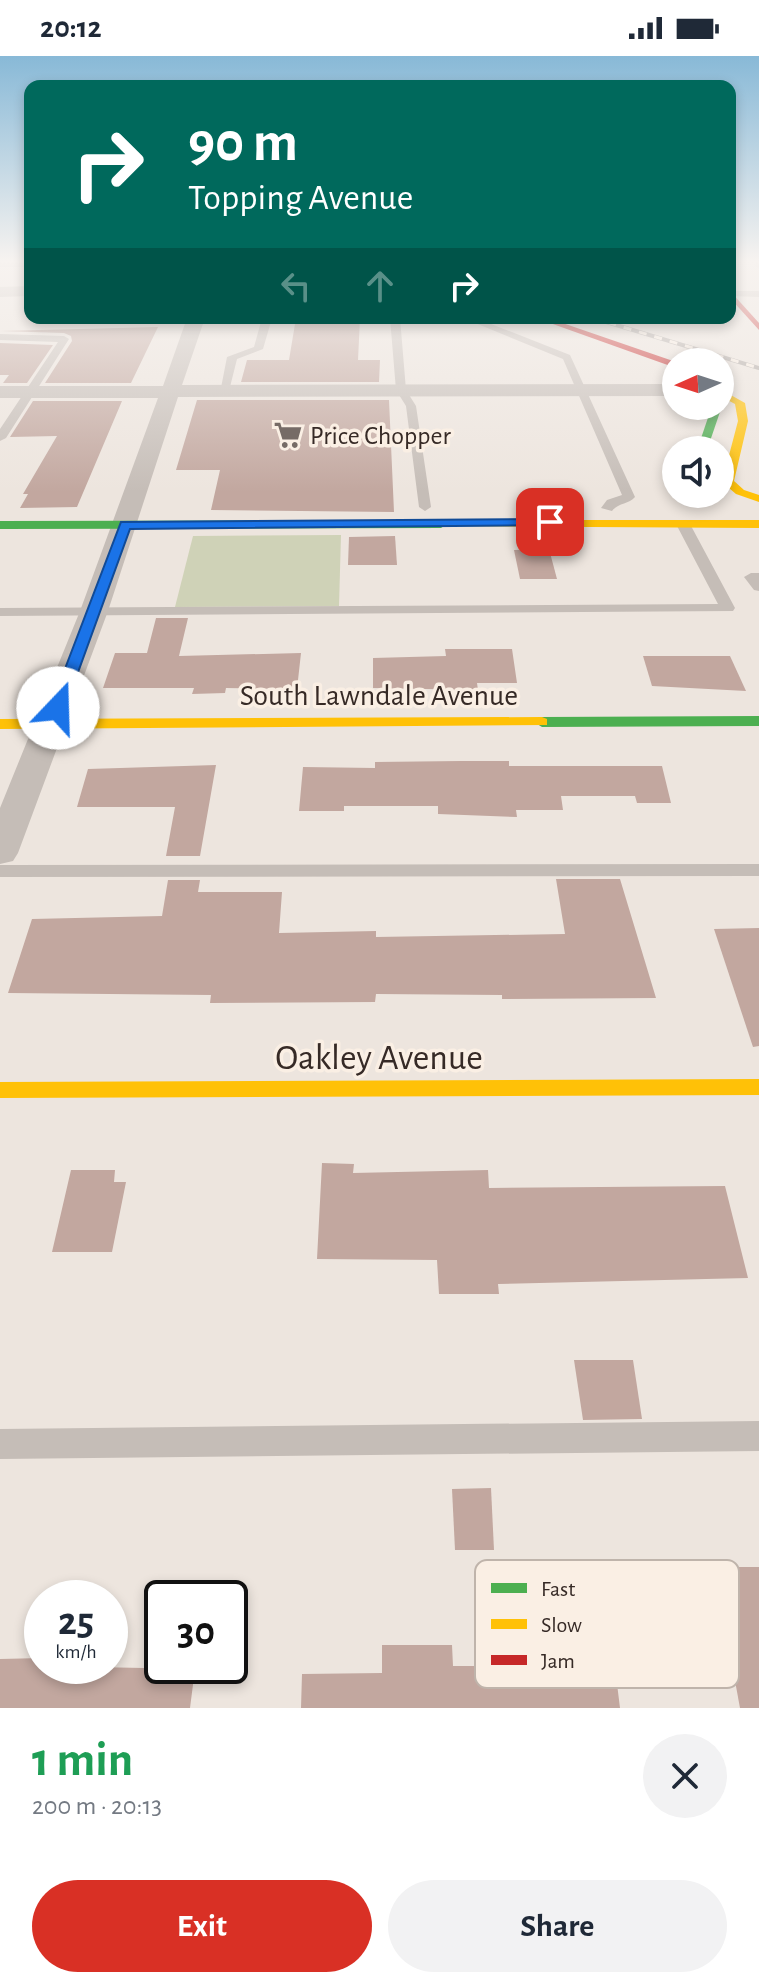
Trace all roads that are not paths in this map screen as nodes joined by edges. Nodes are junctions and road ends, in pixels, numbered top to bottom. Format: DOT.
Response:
graph roads {
  1 [pos="35,338"];
  2 [pos="189,338"];
  3 [pos="261,338"];
  4 [pos="397,338"];
  5 [pos="524,338"];
  6 [pos="598,338"];
  7 [pos="662,360"];
  8 [pos="401,390"];
  9 [pos="582,390"];
  10 [pos="662,390"];
  11 [pos="171,391"];
  12 [pos="224,391"];
  13 [pos="0,392"];
  14 [pos="31,392"];
  15 [pos="734,400"];
  16 [pos="0,438"];
  17 [pos="759,499"];
  18 [pos="425,507"];
  19 [pos="734,507"];
  20 [pos="607,508"];
  21 [pos="759,514"];
  22 [pos="683,524"];
  23 [pos="759,524"];
  24 [pos="0,525"];
  25 [pos="125,525"];
  26 [pos="759,577"];
  27 [pos="759,587"];
  28 [pos="94,611"];
  29 [pos="0,612"];
  30 [pos="759,721"];
  31 [pos="0,724"];
  32 [pos="52,724"];
  33 [pos="0,853"];
  34 [pos="759,870"];
  35 [pos="0,871"];
  36 [pos="759,1087"];
  37 [pos="0,1090"];
  38 [pos="759,1436"];
  39 [pos="0,1444"];
  1 -- 14 [label="lane"];
  2 -- 11 [label="street"];
  3 -- 12 [label="lane"];
  4 -- 8 [label="lane"];
  5 -- 9 [label="lane"];
  6 -- 7 [label="street"];
  8 -- 9 [label="street"];
  8 -- 12 [label="street"];
  8 -- 18 [label="lane"];
  9 -- 10 [label="street"];
  9 -- 20 [label="lane"];
  11 -- 12 [label="street"];
  11 -- 14 [label="street"];
  11 -- 25 [label="street"];
  13 -- 14 [label="street"];
  14 -- 16 [label="lane"];
  15 -- 17 [label="street"];
  19 -- 21 [label="street"];
  22 -- 23 [label="street"];
  22 -- 25 [label="street"];
  22 -- 28 [label="lane"];
  24 -- 25 [label="street"];
  25 -- 28 [label="street"];
  26 -- 27 [label="lane"];
  28 -- 29 [label="lane"];
  28 -- 32 [label="street"];
  30 -- 32 [label="street, South Lawndale Avenue"];
  31 -- 32 [label="street, South Lawndale Avenue"];
  32 -- 33 [label="street"];
  34 -- 35 [label="lane"];
  36 -- 37 [label="street, Oakley Avenue"];
  38 -- 39 [label="lane"];
}
